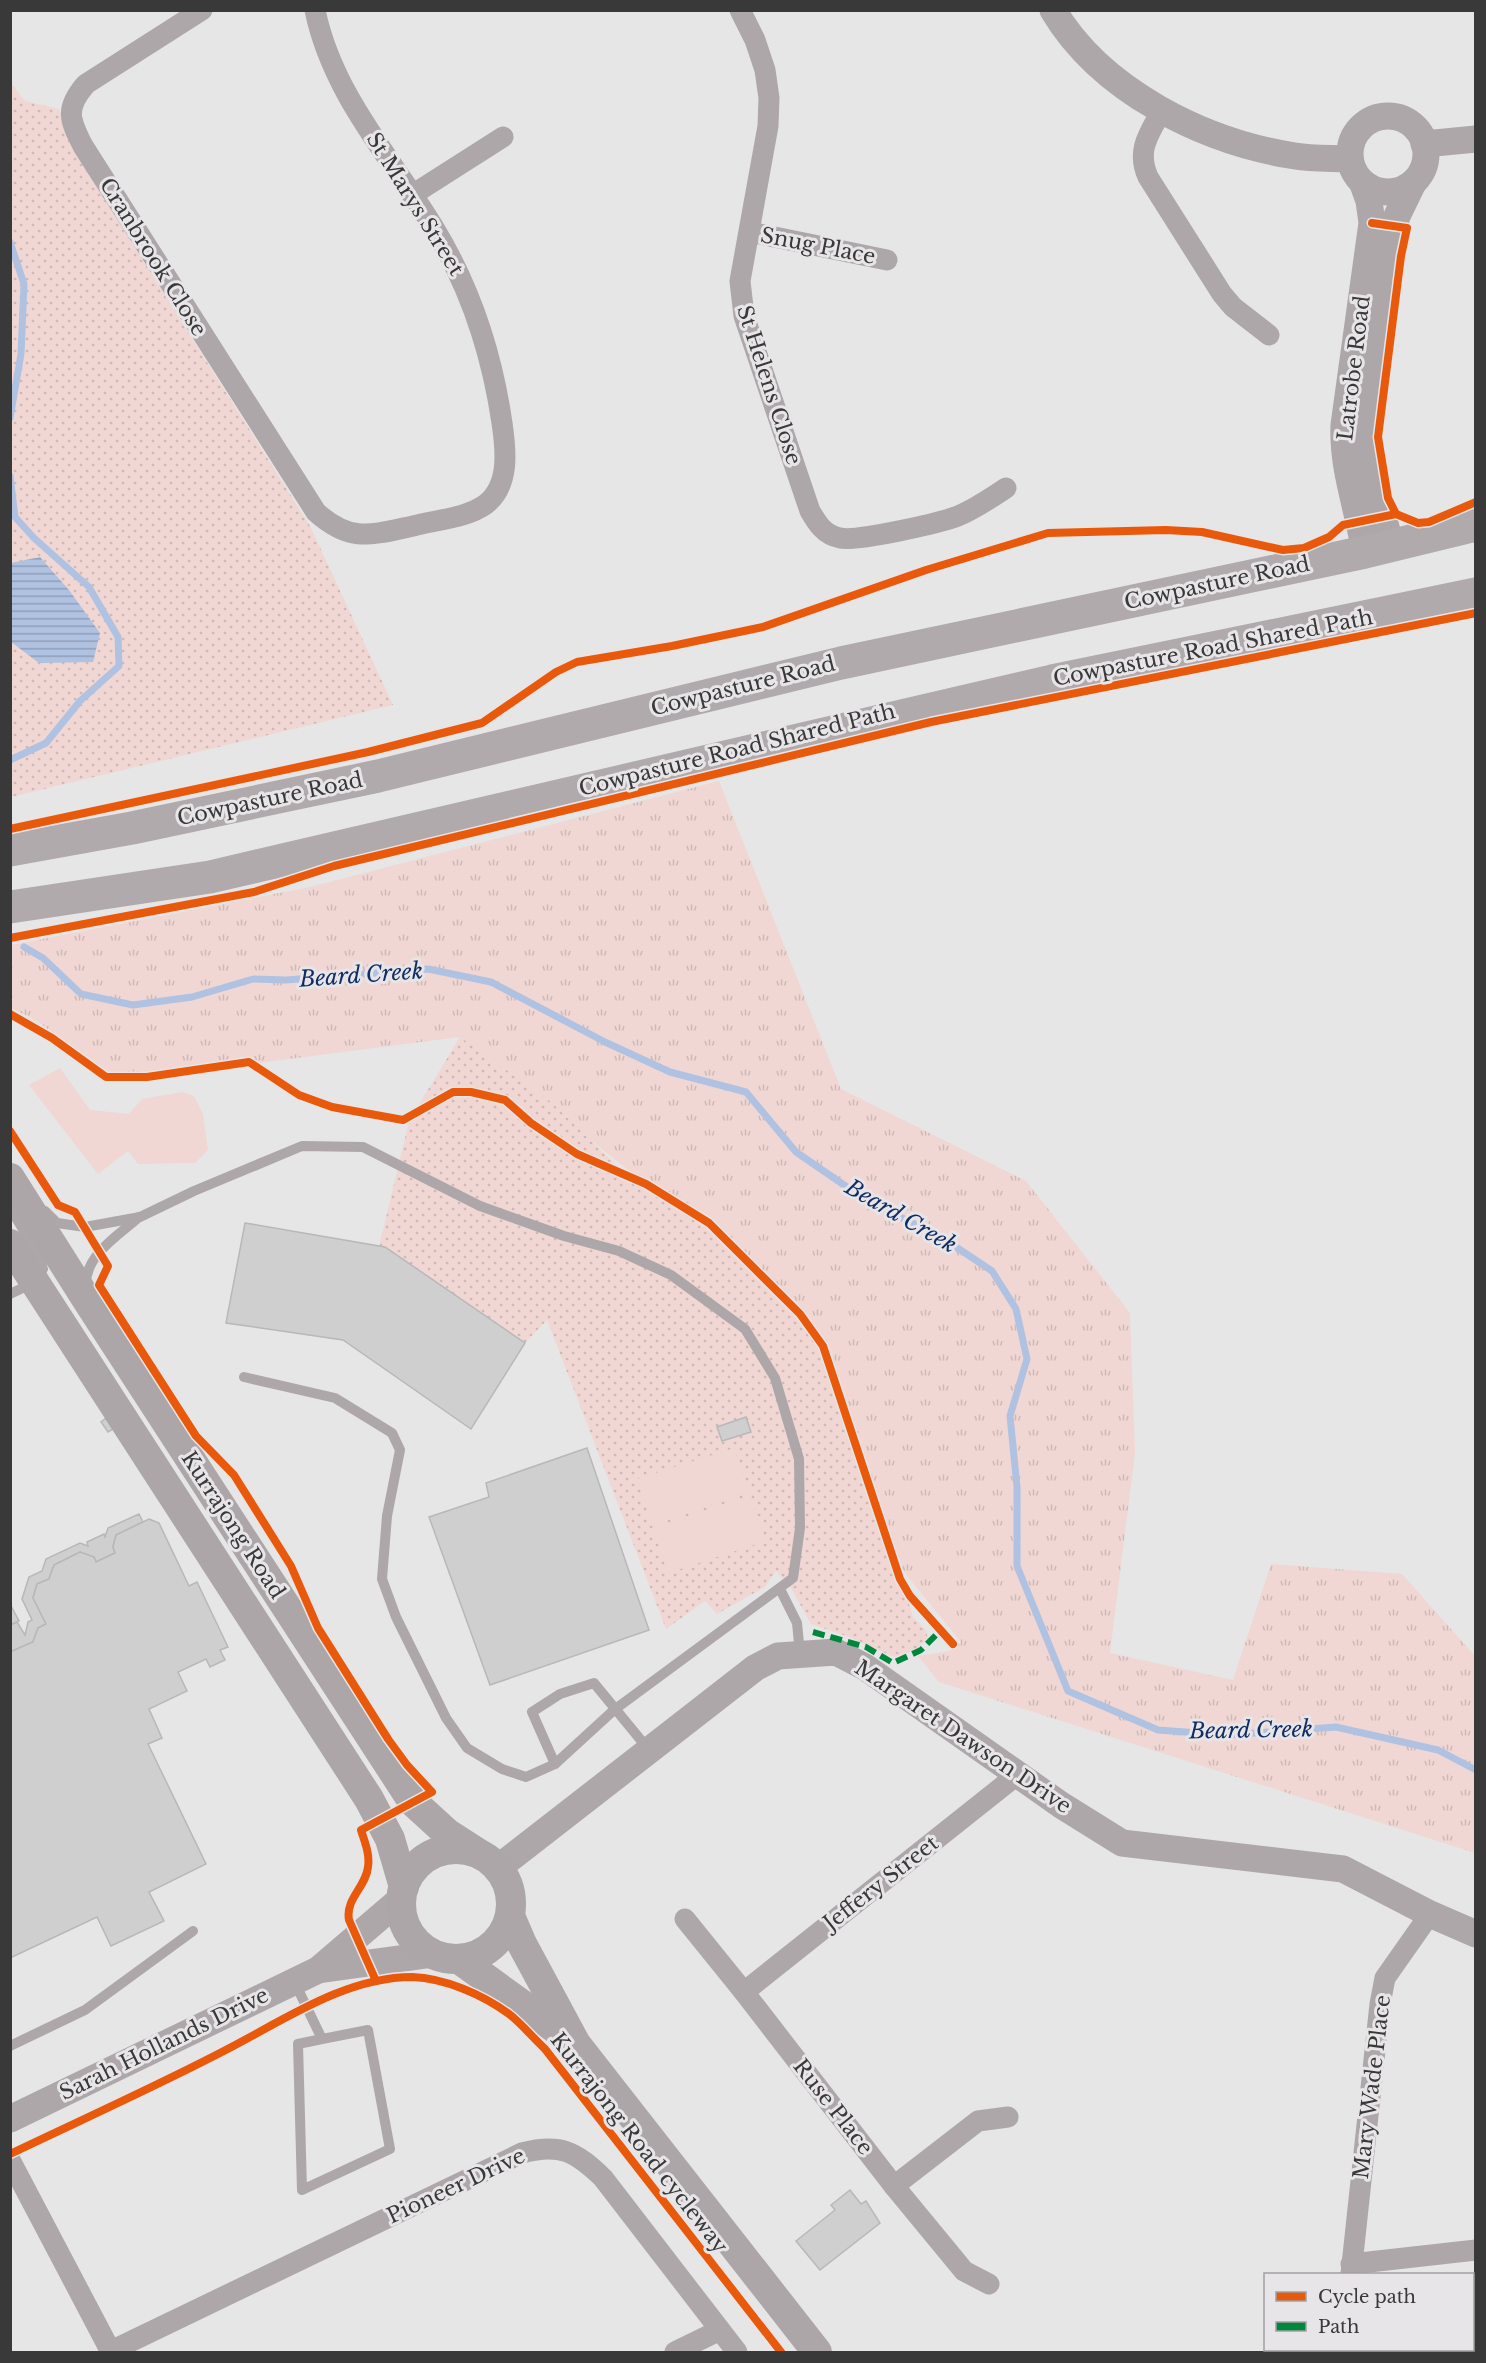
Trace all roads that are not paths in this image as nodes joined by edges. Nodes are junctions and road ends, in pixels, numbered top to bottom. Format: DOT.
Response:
graph roads {
  1 [pos="202,10"];
  2 [pos="315,10"];
  3 [pos="740,10"];
  4 [pos="1053,10"];
  5 [pos="1162,110"];
  6 [pos="503,136"];
  7 [pos="1476,139"];
  8 [pos="1424,144"];
  9 [pos="1350,159"];
  10 [pos="1413,183"];
  11 [pos="1363,184"];
  12 [pos="412,195"];
  13 [pos="750,232"];
  14 [pos="887,260"];
  15 [pos="1269,335"];
  16 [pos="1006,488"];
  17 [pos="1476,525"];
  18 [pos="344,532"];
  19 [pos="1378,549"];
  20 [pos="1476,594"];
  21 [pos="10,850"];
  22 [pos="10,907"];
  23 [pos="10,1173"];
  24 [pos="10,1178"];
  25 [pos="10,1208"];
  26 [pos="140,1217"];
  27 [pos="17,1270"];
  28 [pos="87,1300"];
  29 [pos="244,1377"];
  30 [pos="780,1589"];
  31 [pos="800,1654"];
  32 [pos="614,1710"];
  33 [pos="649,1750"];
  34 [pos="555,1764"];
  35 [pos="1017,1774"];
  36 [pos="488,1860"];
  37 [pos="402,1893"];
  38 [pos="1430,1914"];
  39 [pos="510,1916"];
  40 [pos="685,1919"];
  41 [pos="193,1931"];
  42 [pos="1476,1934"];
  43 [pos="446,1957"];
  44 [pos="306,1975"];
  45 [pos="744,1992"];
  46 [pos="322,2039"];
  47 [pos="576,2044"];
  48 [pos="10,2046"];
  49 [pos="1008,2117"];
  50 [pos="10,2119"];
  51 [pos="10,2160"];
  52 [pos="894,2186"];
  53 [pos="1476,2250"];
  54 [pos="1351,2269"];
  55 [pos="989,2284"];
  56 [pos="720,2330"];
  57 [pos="110,2352"];
  58 [pos="675,2352"];
  59 [pos="737,2352"];
  60 [pos="816,2352"];
  1 -- 18 [label="street, Cranbrook Close"];
  2 -- 12 [label="street, St Marys Street"];
  3 -- 13 [label="street, St Helens Close"];
  4 -- 5 [label="street"];
  5 -- 9 [label="street"];
  5 -- 15 [label="street"];
  6 -- 12 [label="street"];
  7 -- 8 [label="street"];
  8 -- 9 [label="street"];
  8 -- 10 [label="street"];
  9 -- 11 [label="street"];
  10 -- 11 [label="street"];
  10 -- 19 [label="street, Latrobe Road"];
  11 -- 19 [label="street, Latrobe Road"];
  12 -- 18 [label="street, St Marys Street"];
  13 -- 14 [label="street, Snug Place"];
  13 -- 16 [label="street, St Helens Close"];
  17 -- 19 [label="main road, Cowpasture Road"];
  19 -- 21 [label="main road, Cowpasture Road"];
  20 -- 22 [label="main road"];
  23 -- 26 [label="lane"];
  24 -- 28 [label="main road, Kurrajong Road"];
  25 -- 27 [label="lane"];
  26 -- 28 [label="lane"];
  26 -- 30 [label="lane"];
  27 -- 37 [label="main road, Kurrajong Road"];
  28 -- 36 [label="main road, Kurrajong Road"];
  29 -- 34 [label="lane"];
  30 -- 31 [label="lane"];
  30 -- 32 [label="lane"];
  31 -- 33 [label="street, Margaret Dawson Drive"];
  31 -- 35 [label="street, Margaret Dawson Drive"];
  32 -- 33 [label="lane"];
  32 -- 34 [label="lane"];
  32 -- 34 [label="lane"];
  33 -- 36 [label="street, Margaret Dawson Drive"];
  35 -- 38 [label="street, Margaret Dawson Drive"];
  35 -- 45 [label="street, Jeffery Street"];
  36 -- 37 [label="main road"];
  36 -- 39 [label="main road"];
  37 -- 43 [label="main road"];
  37 -- 44 [label="street, Sarah Hollands Drive"];
  38 -- 42 [label="street, Margaret Dawson Drive"];
  38 -- 54 [label="street, Mary Wade Place"];
  39 -- 43 [label="main road"];
  39 -- 47 [label="main road"];
  40 -- 45 [label="street, Ruse Place"];
  41 -- 48 [label="lane"];
  43 -- 44 [label="street, Sarah Hollands Drive"];
  43 -- 47 [label="main road"];
  44 -- 46 [label="lane"];
  44 -- 50 [label="street, Sarah Hollands Drive"];
  45 -- 52 [label="street, Ruse Place"];
  46 -- 46 [label="lane"];
  47 -- 60 [label="main road"];
  49 -- 52 [label="street"];
  51 -- 57 [label="street"];
  52 -- 55 [label="street, Ruse Place"];
  53 -- 54 [label="street"];
  56 -- 57 [label="street, Pioneer Drive"];
  56 -- 58 [label="street"];
  56 -- 59 [label="street, Pioneer Drive"];
}
